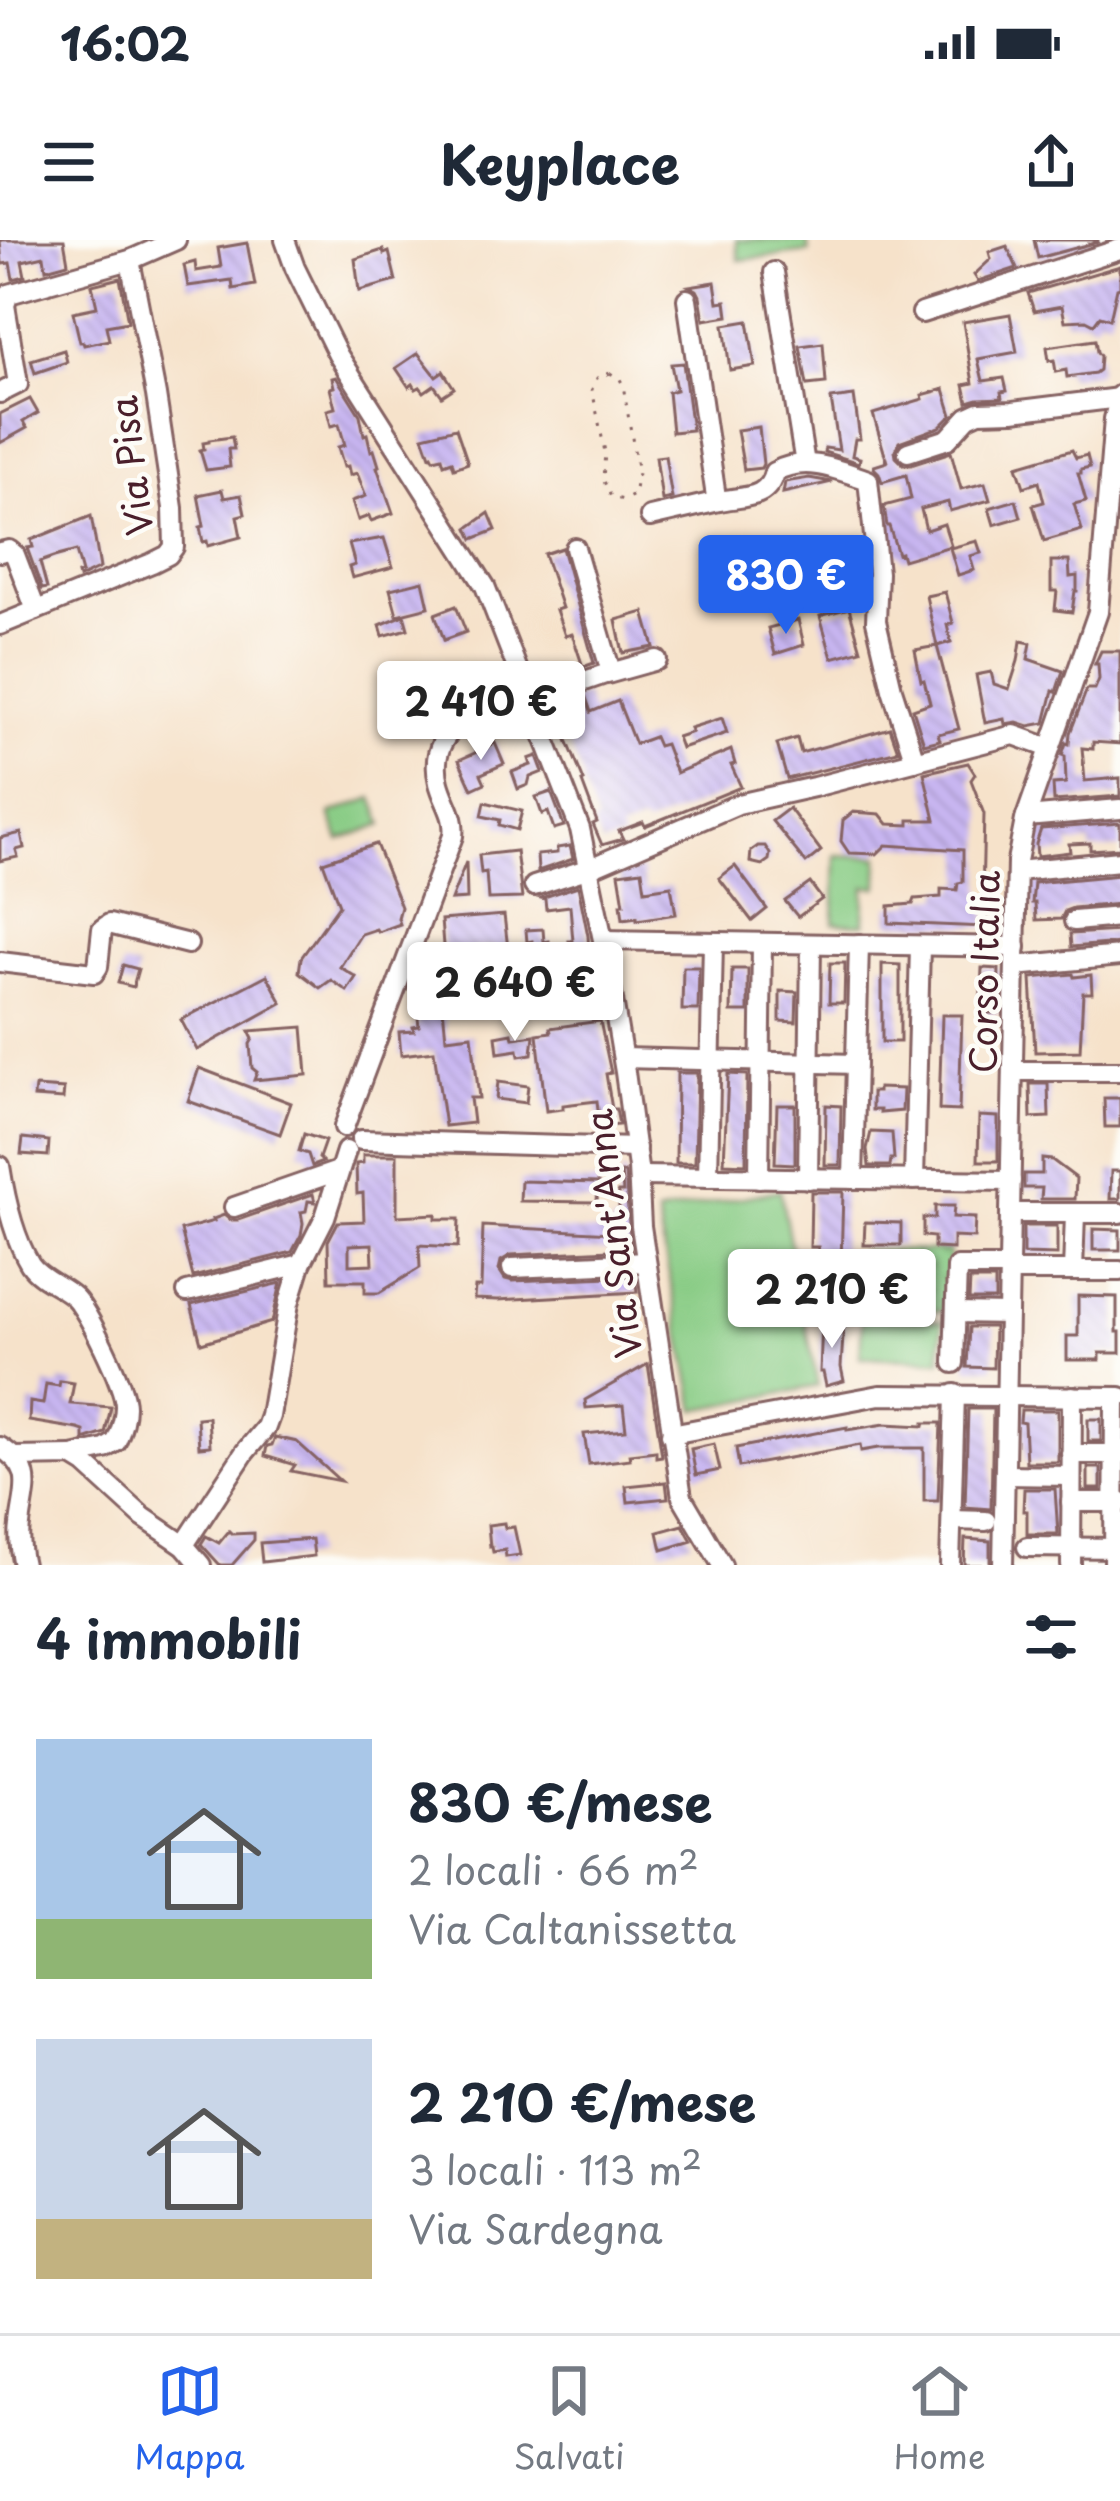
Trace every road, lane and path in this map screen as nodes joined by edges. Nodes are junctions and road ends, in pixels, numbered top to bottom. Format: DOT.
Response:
graph roads {
  1 [pos="176,240"];
  2 [pos="285,240"];
  3 [pos="1120,249"];
  4 [pos="130,260"];
  5 [pos="774,272"];
  6 [pos="687,299"];
  7 [pos="922,313"];
  8 [pos="0,393"];
  9 [pos="1120,397"];
  10 [pos="634,445"];
  11 [pos="908,452"];
  12 [pos="1115,456"];
  13 [pos="805,464"];
  14 [pos="719,501"];
  15 [pos="1113,501"];
  16 [pos="650,517"];
  17 [pos="575,548"];
  18 [pos="0,552"];
  19 [pos="877,586"];
  20 [pos="782,604"];
  21 [pos="36,610"];
  22 [pos="0,625"];
  23 [pos="657,660"];
  24 [pos="608,674"];
  25 [pos="528,696"];
  26 [pos="1050,748"];
  27 [pos="915,760"];
  28 [pos="1120,809"];
  29 [pos="1026,817"];
  30 [pos="1120,861"];
  31 [pos="590,868"];
  32 [pos="1017,871"];
  33 [pos="534,886"];
  34 [pos="1120,917"];
  35 [pos="1074,921"];
  36 [pos="604,940"];
  37 [pos="713,942"];
  38 [pos="763,943"];
  39 [pos="188,944"];
  40 [pos="811,944"];
  41 [pos="859,944"];
  42 [pos="920,946"];
  43 [pos="1120,956"];
  44 [pos="1016,957"];
  45 [pos="0,962"];
  46 [pos="623,1058"];
  47 [pos="710,1060"];
  48 [pos="761,1061"];
  49 [pos="809,1062"];
  50 [pos="856,1064"];
  51 [pos="1013,1071"];
  52 [pos="1120,1071"];
  53 [pos="354,1146"];
  54 [pos="636,1148"];
  55 [pos="0,1166"];
  56 [pos="338,1171"];
  57 [pos="639,1176"];
  58 [pos="708,1177"];
  59 [pos="759,1178"];
  60 [pos="808,1179"];
  61 [pos="854,1179"];
  62 [pos="914,1180"];
  63 [pos="1011,1181"];
  64 [pos="234,1207"];
  65 [pos="1010,1213"];
  66 [pos="1120,1213"];
  67 [pos="1075,1214"];
  68 [pos="646,1262"];
  69 [pos="302,1264"];
  70 [pos="512,1268"];
  71 [pos="1009,1269"];
  72 [pos="1073,1271"];
  73 [pos="1120,1271"];
  74 [pos="187,1292"];
  75 [pos="956,1313"];
  76 [pos="1008,1314"];
  77 [pos="954,1363"];
  78 [pos="955,1394"];
  79 [pos="1006,1395"];
  80 [pos="1072,1396"];
  81 [pos="1117,1397"];
  82 [pos="671,1434"];
  83 [pos="8,1452"];
  84 [pos="1071,1454"];
  85 [pos="1118,1454"];
  86 [pos="72,1456"];
  87 [pos="1005,1475"];
  88 [pos="1071,1477"];
  89 [pos="1071,1502"];
  90 [pos="1118,1502"];
  91 [pos="952,1520"];
  92 [pos="986,1521"];
  93 [pos="184,1545"];
  94 [pos="1027,1547"];
  95 [pos="1116,1554"];
  96 [pos="1071,1556"];
  97 [pos="23,1565"];
  98 [pos="201,1565"];
  99 [pos="722,1565"];
  100 [pos="950,1565"];
  101 [pos="1003,1565"];
  1 -- 4 [label="street"];
  2 -- 25 [label="street, Via Sant'Anna"];
  3 -- 7 [label="street"];
  4 -- 8 [label="street"];
  4 -- 21 [label="street, Via Pisa"];
  5 -- 13 [label="street"];
  6 -- 14 [label="street"];
  9 -- 11 [label="street"];
  9 -- 12 [label="street, Corso Italia"];
  10 -- 10 [label="path"];
  12 -- 15 [label="street, Corso Italia"];
  13 -- 14 [label="street"];
  13 -- 19 [label="street"];
  14 -- 16 [label="street"];
  15 -- 26 [label="street, Corso Italia"];
  17 -- 24 [label="street"];
  18 -- 21 [label="street"];
  19 -- 20 [label="street"];
  19 -- 27 [label="street"];
  21 -- 22 [label="street, Via Pisa"];
  23 -- 24 [label="street"];
  24 -- 25 [label="street"];
  25 -- 31 [label="street, Via Sant'Anna"];
  25 -- 53 [label="street"];
  26 -- 27 [label="street"];
  26 -- 29 [label="street, Corso Italia"];
  27 -- 31 [label="street"];
  28 -- 29 [label="street"];
  29 -- 32 [label="street, Corso Italia"];
  30 -- 32 [label="street"];
  31 -- 33 [label="street"];
  31 -- 36 [label="street, Via Sant'Anna"];
  32 -- 44 [label="street, Corso Italia"];
  34 -- 35 [label="street"];
  36 -- 37 [label="street"];
  36 -- 46 [label="street, Via Sant'Anna"];
  37 -- 38 [label="street"];
  37 -- 47 [label="street"];
  38 -- 40 [label="street"];
  38 -- 48 [label="street"];
  39 -- 45 [label="street"];
  40 -- 41 [label="street"];
  40 -- 49 [label="street"];
  41 -- 42 [label="street"];
  41 -- 50 [label="street"];
  42 -- 44 [label="street"];
  42 -- 62 [label="street"];
  43 -- 44 [label="street"];
  44 -- 51 [label="street, Corso Italia"];
  46 -- 47 [label="street"];
  46 -- 54 [label="street, Via Sant'Anna"];
  47 -- 48 [label="street"];
  47 -- 58 [label="street"];
  48 -- 49 [label="street"];
  48 -- 59 [label="street"];
  49 -- 50 [label="street"];
  49 -- 60 [label="street"];
  50 -- 61 [label="street"];
  51 -- 52 [label="street"];
  51 -- 63 [label="street, Corso Italia"];
  53 -- 54 [label="street"];
  53 -- 56 [label="street"];
  54 -- 57 [label="street, Via Sant'Anna"];
  55 -- 86 [label="street"];
  56 -- 64 [label="street"];
  56 -- 69 [label="street"];
  57 -- 58 [label="street"];
  57 -- 68 [label="street, Via Sant'Anna"];
  58 -- 59 [label="street"];
  59 -- 60 [label="street"];
  60 -- 61 [label="street"];
  61 -- 62 [label="street"];
  62 -- 63 [label="street"];
  63 -- 65 [label="street, Corso Italia"];
  65 -- 67 [label="street"];
  65 -- 71 [label="street, Corso Italia"];
  66 -- 67 [label="street"];
  67 -- 72 [label="street"];
  68 -- 70 [label="street"];
  68 -- 82 [label="street, Via Sant'Anna"];
  69 -- 74 [label="street"];
  69 -- 93 [label="street"];
  71 -- 72 [label="street"];
  71 -- 75 [label="street"];
  71 -- 76 [label="street, Corso Italia"];
  72 -- 73 [label="street"];
  75 -- 76 [label="street"];
  75 -- 77 [label="street"];
  76 -- 79 [label="street, Corso Italia"];
  78 -- 79 [label="street"];
  78 -- 82 [label="street"];
  78 -- 91 [label="street"];
  79 -- 80 [label="street"];
  79 -- 87 [label="street, Corso Italia"];
  80 -- 81 [label="street"];
  80 -- 84 [label="street"];
  81 -- 85 [label="street"];
  82 -- 99 [label="street, Via Sant'Anna"];
  83 -- 86 [label="street"];
  83 -- 97 [label="street"];
  84 -- 85 [label="street"];
  84 -- 88 [label="street"];
  85 -- 90 [label="street"];
  86 -- 93 [label="street"];
  87 -- 88 [label="street"];
  87 -- 101 [label="street, Corso Italia"];
  88 -- 89 [label="street"];
  89 -- 90 [label="street"];
  89 -- 96 [label="street"];
  90 -- 95 [label="street"];
  91 -- 92 [label="street"];
  91 -- 100 [label="street"];
  93 -- 98 [label="street"];
  94 -- 96 [label="street"];
  95 -- 96 [label="street"];
}
